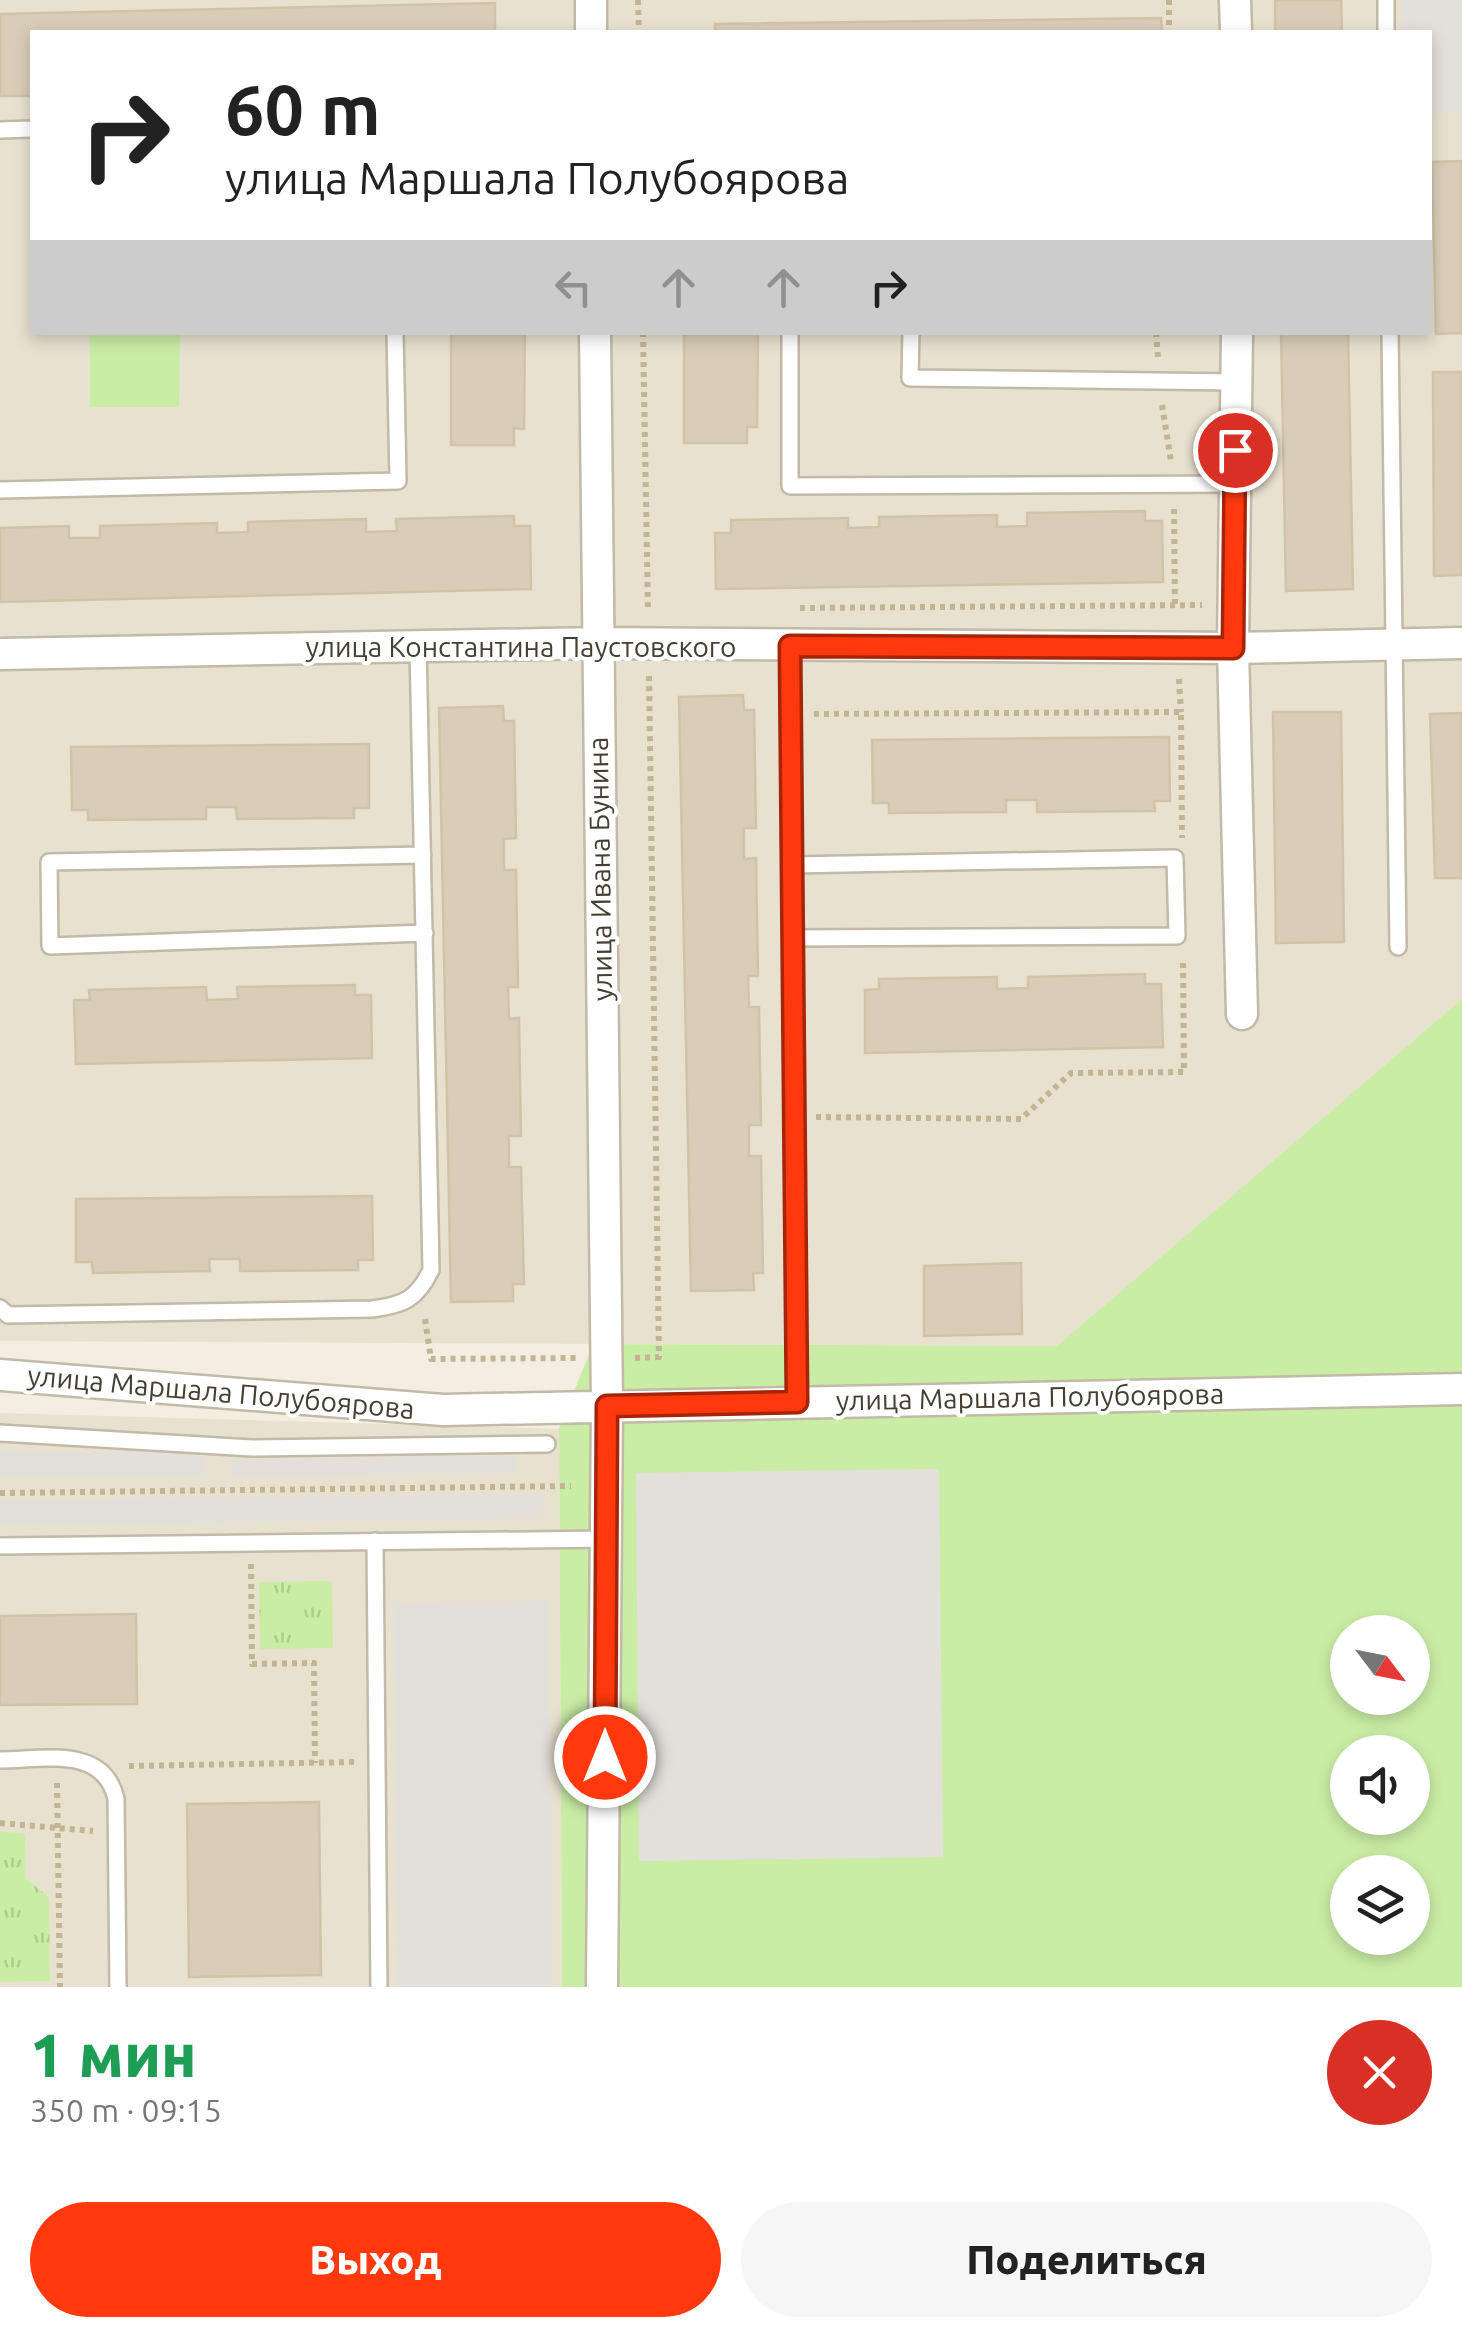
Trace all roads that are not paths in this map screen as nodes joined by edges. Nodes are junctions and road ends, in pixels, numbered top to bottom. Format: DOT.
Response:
graph roads {
  1 [pos="591,0"];
  2 [pos="1235,0"];
  3 [pos="1386,0"];
  4 [pos="592,30"];
  5 [pos="1236,30"];
  6 [pos="1386,30"];
  7 [pos="30,129"];
  8 [pos="0,130"];
  9 [pos="395,335"];
  10 [pos="594,335"];
  11 [pos="790,335"];
  12 [pos="911,335"];
  13 [pos="1237,335"];
  14 [pos="1390,335"];
  15 [pos="1236,382"];
  16 [pos="1235,484"];
  17 [pos="0,490"];
  18 [pos="597,643"];
  19 [pos="1462,643"];
  20 [pos="1395,644"];
  21 [pos="418,646"];
  22 [pos="790,646"];
  23 [pos="1233,648"];
  24 [pos="0,654"];
  25 [pos="423,855"];
  26 [pos="792,865"];
  27 [pos="424,933"];
  28 [pos="793,938"];
  29 [pos="1398,946"];
  30 [pos="1242,1014"];
  31 [pos="0,1308"];
  32 [pos="0,1374"];
  33 [pos="1462,1388"];
  34 [pos="797,1402"];
  35 [pos="607,1406"];
  36 [pos="0,1433"];
  37 [pos="547,1444"];
  38 [pos="606,1539"];
  39 [pos="375,1542"];
  40 [pos="0,1546"];
  41 [pos="0,1760"];
  42 [pos="118,1987"];
  43 [pos="379,1987"];
  44 [pos="602,1987"];
  1 -- 4 [label="street"];
  2 -- 5 [label="street"];
  3 -- 6 [label="lane"];
  7 -- 8 [label="lane"];
  9 -- 17 [label="lane"];
  10 -- 18 [label="street, улица Ивана Бунина"];
  11 -- 16 [label="lane"];
  12 -- 15 [label="lane"];
  13 -- 15 [label="street"];
  14 -- 20 [label="lane"];
  15 -- 16 [label="street"];
  16 -- 23 [label="street"];
  18 -- 21 [label="street, улица Константина Паустовского"];
  18 -- 22 [label="street, улица Константина Паустовского"];
  18 -- 35 [label="street, улица Ивана Бунина"];
  19 -- 20 [label="street, улица Константина Паустовского"];
  20 -- 23 [label="street, улица Константина Паустовского"];
  20 -- 29 [label="lane"];
  21 -- 24 [label="street, улица Константина Паустовского"];
  21 -- 25 [label="lane"];
  22 -- 23 [label="street, улица Константина Паустовского"];
  22 -- 26 [label="lane"];
  23 -- 30 [label="street"];
  25 -- 27 [label="lane"];
  25 -- 27 [label="lane"];
  26 -- 28 [label="lane"];
  26 -- 28 [label="lane"];
  27 -- 31 [label="lane"];
  28 -- 34 [label="lane"];
  32 -- 35 [label="street, улица Маршала Полубоярова"];
  33 -- 34 [label="street, улица Маршала Полубоярова"];
  34 -- 35 [label="street, улица Маршала Полубоярова"];
  35 -- 38 [label="street, улица Ивана Бунина"];
  36 -- 37 [label="lane"];
  38 -- 39 [label="lane"];
  38 -- 44 [label="street, улица Ивана Бунина"];
  39 -- 40 [label="lane"];
  39 -- 43 [label="lane"];
  41 -- 42 [label="lane"];
}
